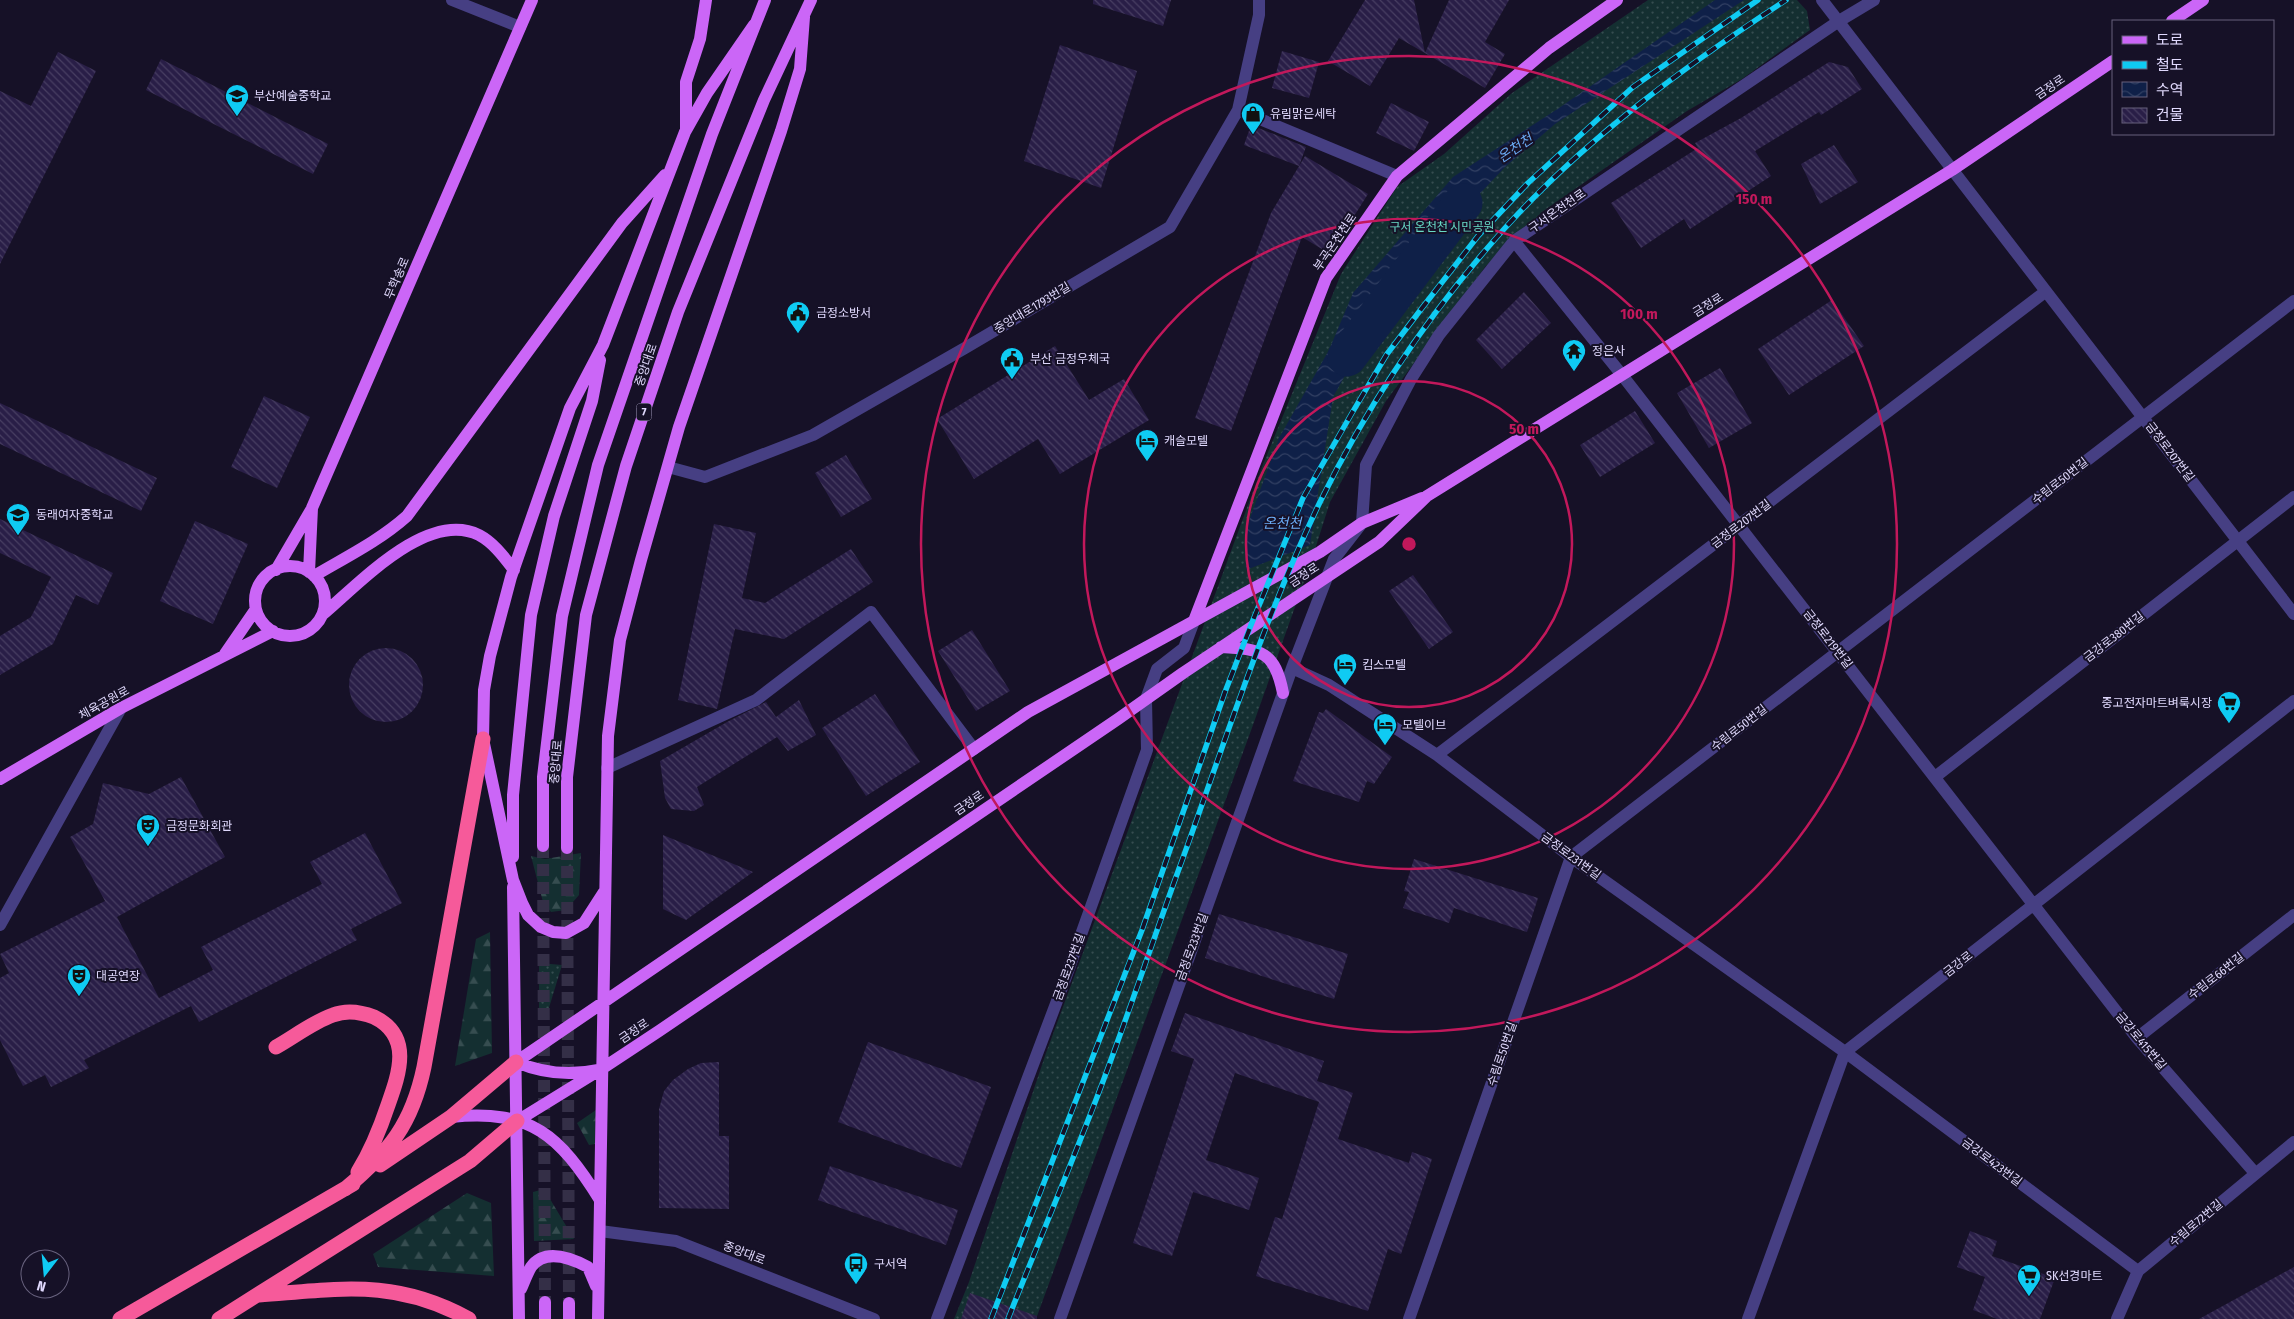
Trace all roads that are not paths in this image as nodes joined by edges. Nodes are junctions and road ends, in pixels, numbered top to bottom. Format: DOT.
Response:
graph roads {
  1 [pos="452,0"];
  2 [pos="532,0"];
  3 [pos="706,0"];
  4 [pos="765,0"];
  5 [pos="811,0"];
  6 [pos="1259,0"];
  7 [pos="1617,0"];
  8 [pos="1822,0"];
  9 [pos="1874,0"];
  10 [pos="2203,0"];
  11 [pos="1835,16"];
  12 [pos="804,17"];
  13 [pos="2173,20"];
  14 [pos="754,25"];
  15 [pos="520,27"];
  16 [pos="2112,62"];
  17 [pos="1238,110"];
  18 [pos="686,132"];
  19 [pos="670,170"];
  20 [pos="1952,170"];
  21 [pos="1397,176"];
  22 [pos="1514,241"];
  23 [pos="2045,292"];
  24 [pos="2294,301"];
  25 [pos="602,345"];
  26 [pos="1622,375"];
  27 [pos="2143,417"];
  28 [pos="668,468"];
  29 [pos="1427,496"];
  30 [pos="2294,498"];
  31 [pos="312,508"];
  32 [pos="1362,523"];
  33 [pos="1739,525"];
  34 [pos="2238,541"];
  35 [pos="276,570"];
  36 [pos="514,570"];
  37 [pos="311,574"];
  38 [pos="1327,577"];
  39 [pos="256,609"];
  40 [pos="2294,614"];
  41 [pos="322,615"];
  42 [pos="1199,618"];
  43 [pos="273,632"];
  44 [pos="1221,647"];
  45 [pos="1838,652"];
  46 [pos="224,656"];
  47 [pos="1292,668"];
  48 [pos="1283,693"];
  49 [pos="1146,699"];
  50 [pos="2294,701"];
  51 [pos="121,708"];
  52 [pos="483,738"];
  53 [pos="974,749"];
  54 [pos="1437,755"];
  55 [pos="607,768"];
  56 [pos="1934,777"];
  57 [pos="0,779"];
  58 [pos="542,846"];
  59 [pos="567,848"];
  60 [pos="1571,857"];
  61 [pos="513,880"];
  62 [pos="605,891"];
  63 [pos="2033,904"];
  64 [pos="2294,915"];
  65 [pos="0,925"];
  66 [pos="605,1000"];
  67 [pos="2137,1038"];
  68 [pos="276,1047"];
  69 [pos="1845,1052"];
  70 [pos="516,1062"];
  71 [pos="603,1068"];
  72 [pos="451,1117"];
  73 [pos="517,1121"];
  74 [pos="2294,1142"];
  75 [pos="2255,1173"];
  76 [pos="345,1189"];
  77 [pos="600,1200"];
  78 [pos="600,1231"];
  79 [pos="2138,1271"];
  80 [pos="598,1290"];
  81 [pos="519,1291"];
  82 [pos="258,1295"];
  83 [pos="545,1302"];
  84 [pos="569,1303"];
  85 [pos="122,1317"];
  86 [pos="219,1319"];
  87 [pos="469,1319"];
  88 [pos="519,1319"];
  89 [pos="545,1319"];
  90 [pos="569,1319"];
  91 [pos="598,1319"];
  92 [pos="874,1319"];
  93 [pos="937,1319"];
  94 [pos="1060,1319"];
  95 [pos="1409,1319"];
  96 [pos="1748,1319"];
  97 [pos="2117,1319"];
  1 -- 15 [label="street"];
  2 -- 15 [label="main road, 무학송로"];
  3 -- 18 [label="main road"];
  4 -- 14 [label="main road, 중앙대로 / 7"];
  5 -- 12 [label="main road, 중앙대로 / 7"];
  6 -- 17 [label="street, 중앙대로1793번길"];
  7 -- 21 [label="main road, 부곡온천천로"];
  8 -- 11 [label="street"];
  9 -- 11 [label="street, 구서온천천로"];
  10 -- 13 [label="main road"];
  11 -- 20 [label="street"];
  11 -- 22 [label="street, 구서온천천로"];
  12 -- 28 [label="main road"];
  12 -- 59 [label="main road, 중앙대로 / 7"];
  14 -- 18 [label="main road"];
  14 -- 58 [label="main road, 중앙대로 / 7"];
  15 -- 31 [label="main road, 무학송로"];
  16 -- 20 [label="main road, 금정로"];
  17 -- 21 [label="street"];
  17 -- 28 [label="street, 중앙대로1793번길"];
  18 -- 19 [label="main road"];
  19 -- 25 [label="main road"];
  19 -- 37 [label="main road"];
  20 -- 23 [label="street, 금정로207번길"];
  20 -- 26 [label="main road, 금정로"];
  21 -- 42 [label="main road, 부곡온천천로"];
  22 -- 26 [label="street, 금정로219번길"];
  22 -- 32 [label="street, 구서온천천로"];
  23 -- 27 [label="street, 금정로207번길"];
  23 -- 33 [label="street, 금정로207번길"];
  24 -- 27 [label="street, 수림로50번길"];
  25 -- 36 [label="main road"];
  25 -- 61 [label="main road"];
  26 -- 29 [label="main road, 금정로"];
  26 -- 33 [label="street, 금정로219번길"];
  27 -- 34 [label="street, 금정로207번길"];
  27 -- 45 [label="street, 수림로50번길"];
  28 -- 55 [label="main road"];
  29 -- 32 [label="main road, 금정로"];
  29 -- 38 [label="main road, 금정로"];
  30 -- 34 [label="street, 금강로380번길"];
  31 -- 35 [label="main road"];
  31 -- 37 [label="main road, 무학송로"];
  32 -- 38 [label="street, 금정로233번길"];
  32 -- 42 [label="main road, 금정로"];
  33 -- 45 [label="street, 금정로219번길"];
  33 -- 54 [label="street, 금정로207번길"];
  34 -- 40 [label="street, 금정로207번길"];
  34 -- 56 [label="street, 금강로380번길"];
  35 -- 37 [label="main road"];
  35 -- 39 [label="main road"];
  36 -- 41 [label="main road"];
  36 -- 52 [label="main road"];
  37 -- 41 [label="main road"];
  38 -- 44 [label="main road, 금정로"];
  38 -- 47 [label="street, 금정로233번길"];
  39 -- 43 [label="main road"];
  39 -- 46 [label="main road, 체육공원로"];
  41 -- 43 [label="main road"];
  42 -- 49 [label="street, 금정로237번길"];
  42 -- 53 [label="main road, 금정로"];
  43 -- 46 [label="main road, 체육공원로"];
  44 -- 48 [label="main road"];
  44 -- 49 [label="main road, 금정로"];
  45 -- 56 [label="street, 금정로219번길"];
  45 -- 60 [label="street, 수림로50번길"];
  46 -- 51 [label="main road, 체육공원로"];
  47 -- 48 [label="street, 금정로233번길"];
  47 -- 54 [label="street, 금정로231번길"];
  48 -- 94 [label="street, 금정로233번길"];
  49 -- 71 [label="main road, 금정로"];
  49 -- 93 [label="street, 금정로237번길"];
  50 -- 63 [label="street, 금강로"];
  51 -- 57 [label="main road, 체육공원로"];
  51 -- 65 [label="street"];
  52 -- 61 [label="main road"];
  52 -- 76 [label="highway"];
  53 -- 55 [label="street"];
  53 -- 66 [label="main road, 금정로"];
  54 -- 60 [label="street, 금정로231번길"];
  55 -- 62 [label="main road"];
  56 -- 63 [label="street, 금정로219번길"];
  60 -- 69 [label="street, 금정로231번길"];
  60 -- 95 [label="street, 수림로50번길"];
  61 -- 62 [label="main road"];
  61 -- 70 [label="main road"];
  62 -- 66 [label="main road"];
  63 -- 67 [label="street, 금강로415번길"];
  63 -- 69 [label="street, 금강로"];
  64 -- 67 [label="street, 수림로66번길"];
  66 -- 70 [label="main road, 금정로"];
  66 -- 71 [label="main road"];
  67 -- 75 [label="street, 금강로415번길"];
  68 -- 76 [label="highway"];
  69 -- 79 [label="street, 금강로423번길"];
  69 -- 96 [label="street"];
  70 -- 71 [label="main road"];
  70 -- 72 [label="highway"];
  70 -- 73 [label="main road"];
  71 -- 73 [label="main road, 금정로"];
  71 -- 77 [label="main road"];
  72 -- 73 [label="main road"];
  72 -- 76 [label="highway"];
  73 -- 77 [label="main road"];
  73 -- 81 [label="main road"];
  73 -- 82 [label="highway"];
  74 -- 75 [label="street, 수림로72번길"];
  75 -- 79 [label="street, 수림로72번길"];
  76 -- 85 [label="highway"];
  77 -- 78 [label="main road"];
  78 -- 80 [label="main road"];
  78 -- 92 [label="street, 중앙대로"];
  79 -- 97 [label="street, 수림로72번길"];
  80 -- 81 [label="main road"];
  80 -- 91 [label="main road"];
  81 -- 88 [label="main road"];
  82 -- 86 [label="highway"];
  82 -- 87 [label="highway"];
  83 -- 89 [label="main road"];
  84 -- 90 [label="main road"];
}
